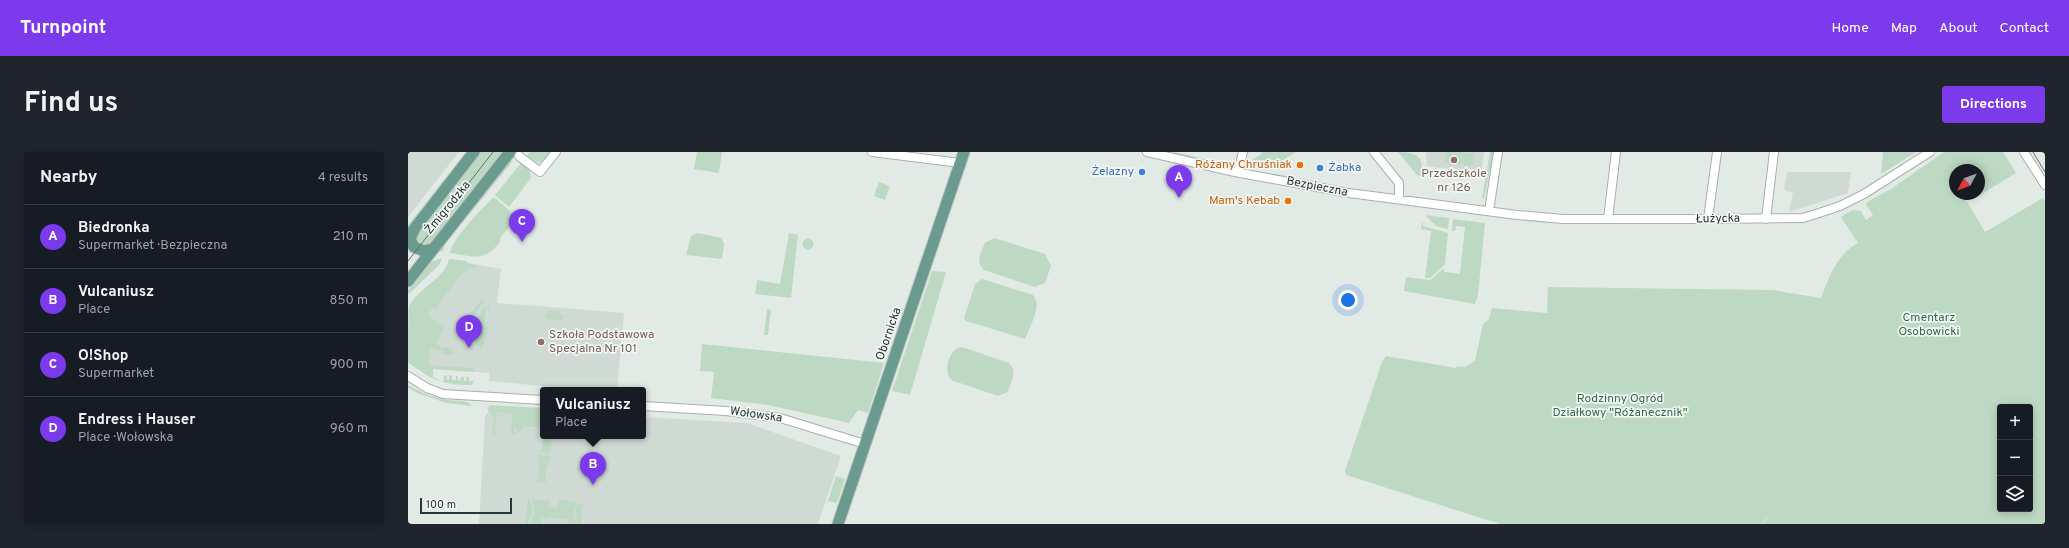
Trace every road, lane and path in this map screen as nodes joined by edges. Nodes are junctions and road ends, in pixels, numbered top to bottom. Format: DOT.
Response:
graph roads {
  1 [pos="474,152"];
  2 [pos="556,152"];
  3 [pos="872,152"];
  4 [pos="964,152"];
  5 [pos="1147,152"];
  6 [pos="1243,152"];
  7 [pos="1374,152"];
  8 [pos="1498,152"];
  9 [pos="1504,152"];
  10 [pos="1616,152"];
  11 [pos="1717,152"];
  12 [pos="1774,152"];
  13 [pos="1930,152"];
  14 [pos="2024,152"];
  15 [pos="516,153"];
  16 [pos="960,163"];
  17 [pos="1238,172"];
  18 [pos="2045,185"];
  19 [pos="1399,199"];
  20 [pos="1489,211"];
  21 [pos="1608,219"];
  22 [pos="1766,219"];
  23 [pos="1708,220"];
  24 [pos="411,232"];
  25 [pos="432,249"];
  26 [pos="408,281"];
  27 [pos="408,376"];
  28 [pos="540,400"];
  29 [pos="646,406"];
  30 [pos="865,444"];
  31 [pos="838,524"];
  1 -- 24 [label="main road, Żmigrodzka"];
  2 -- 15 [label="street"];
  3 -- 16 [label="street"];
  4 -- 16 [label="main road, Obornicka"];
  5 -- 17 [label="street, Bezpieczna"];
  6 -- 17 [label="street"];
  7 -- 19 [label="street"];
  8 -- 9 [label="street"];
  8 -- 20 [label="street"];
  10 -- 21 [label="street"];
  11 -- 23 [label="street"];
  12 -- 22 [label="street"];
  13 -- 22 [label="street, Łużycka"];
  14 -- 18 [label="street"];
  15 -- 25 [label="main road, Żmigrodzka"];
  16 -- 30 [label="main road, Obornicka"];
  17 -- 19 [label="street, Bezpieczna"];
  19 -- 20 [label="street, Bezpieczna"];
  20 -- 21 [label="street, Łużycka"];
  21 -- 23 [label="street, Łużycka"];
  22 -- 23 [label="street, Łużycka"];
  24 -- 25 [label="main road"];
  25 -- 26 [label="main road, Żmigrodzka"];
  27 -- 28 [label="street"];
  29 -- 30 [label="street, Wołowska"];
  30 -- 31 [label="main road, Obornicka"];
}
